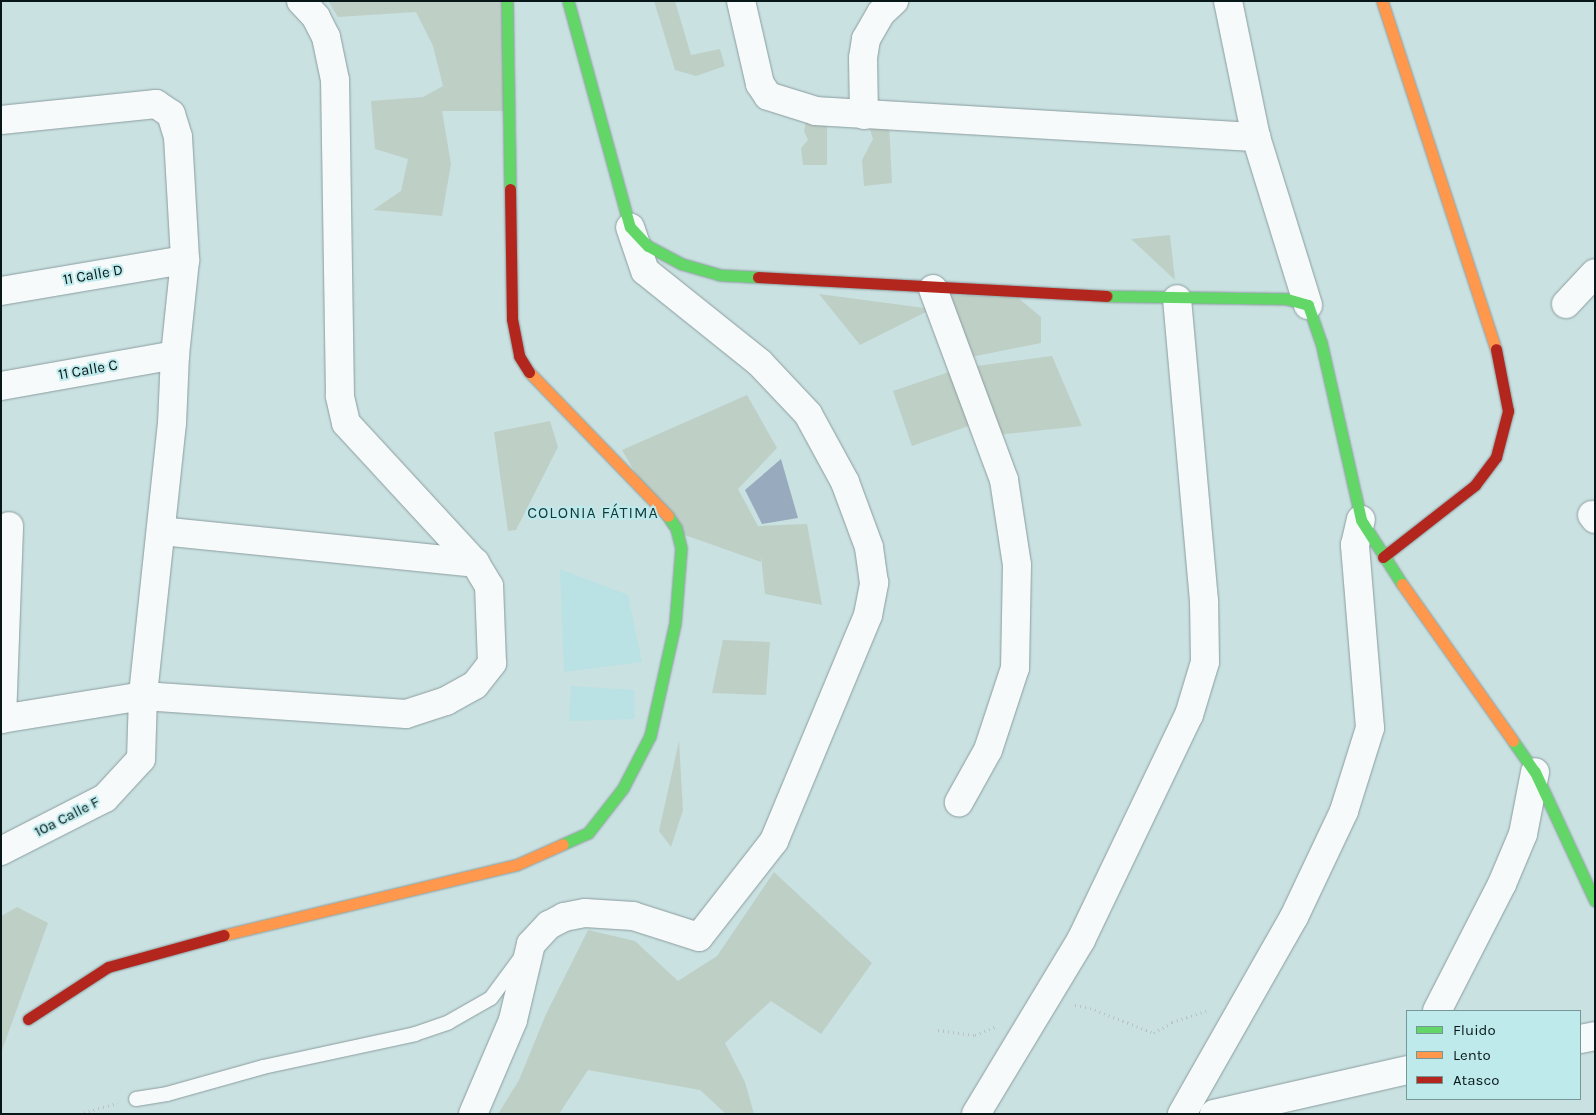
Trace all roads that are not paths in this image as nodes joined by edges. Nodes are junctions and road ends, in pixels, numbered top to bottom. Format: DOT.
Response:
graph roads {
  1 [pos="301,1"];
  2 [pos="507,1"];
  3 [pos="568,1"];
  4 [pos="741,1"];
  5 [pos="894,1"];
  6 [pos="1228,1"];
  7 [pos="1382,1"];
  8 [pos="864,116"];
  9 [pos="1,120"];
  10 [pos="1256,137"];
  11 [pos="630,227"];
  12 [pos="185,260"];
  13 [pos="1595,273"];
  14 [pos="933,289"];
  15 [pos="1,291"];
  16 [pos="1177,299"];
  17 [pos="1566,304"];
  18 [pos="1308,306"];
  19 [pos="175,355"];
  20 [pos="1,386"];
  21 [pos="1361,520"];
  22 [pos="9,526"];
  23 [pos="161,531"];
  24 [pos="1383,557"];
  25 [pos="475,563"];
  26 [pos="143,696"];
  27 [pos="2,719"];
  28 [pos="1535,772"];
  29 [pos="959,802"];
  30 [pos="1,851"];
  31 [pos="1595,901"];
  32 [pos="531,944"];
  33 [pos="1438,1010"];
  34 [pos="28,1019"];
  35 [pos="1595,1036"];
  36 [pos="1581,1039"];
  37 [pos="1404,1066"];
  38 [pos="136,1099"];
  39 [pos="473,1114"];
  40 [pos="976,1114"];
  41 [pos="1182,1114"];
  42 [pos="1214,1114"];
  1 -- 25 [label="street"];
  2 -- 34 [label="street"];
  3 -- 11 [label="street"];
  4 -- 8 [label="street"];
  5 -- 8 [label="street"];
  6 -- 10 [label="street"];
  7 -- 24 [label="street"];
  8 -- 10 [label="street"];
  9 -- 12 [label="street, 10a Calle F"];
  10 -- 18 [label="street"];
  11 -- 14 [label="street"];
  11 -- 32 [label="street"];
  12 -- 15 [label="street, 11 Calle D"];
  12 -- 19 [label="street, 10a Calle F"];
  13 -- 17 [label="street"];
  14 -- 16 [label="street"];
  14 -- 29 [label="street"];
  16 -- 18 [label="street"];
  16 -- 40 [label="street"];
  18 -- 21 [label="street"];
  19 -- 20 [label="street, 11 Calle C"];
  19 -- 23 [label="street, 10a Calle F"];
  21 -- 24 [label="street"];
  21 -- 41 [label="street"];
  22 -- 27 [label="street"];
  23 -- 25 [label="street"];
  23 -- 26 [label="street, 10a Calle F"];
  24 -- 28 [label="street"];
  25 -- 26 [label="street"];
  26 -- 27 [label="street"];
  26 -- 30 [label="street, 10a Calle F"];
  28 -- 31 [label="street"];
  28 -- 33 [label="street"];
  32 -- 38 [label="lane"];
  32 -- 39 [label="street"];
  35 -- 36 [label="street"];
  37 -- 42 [label="street"];
}
